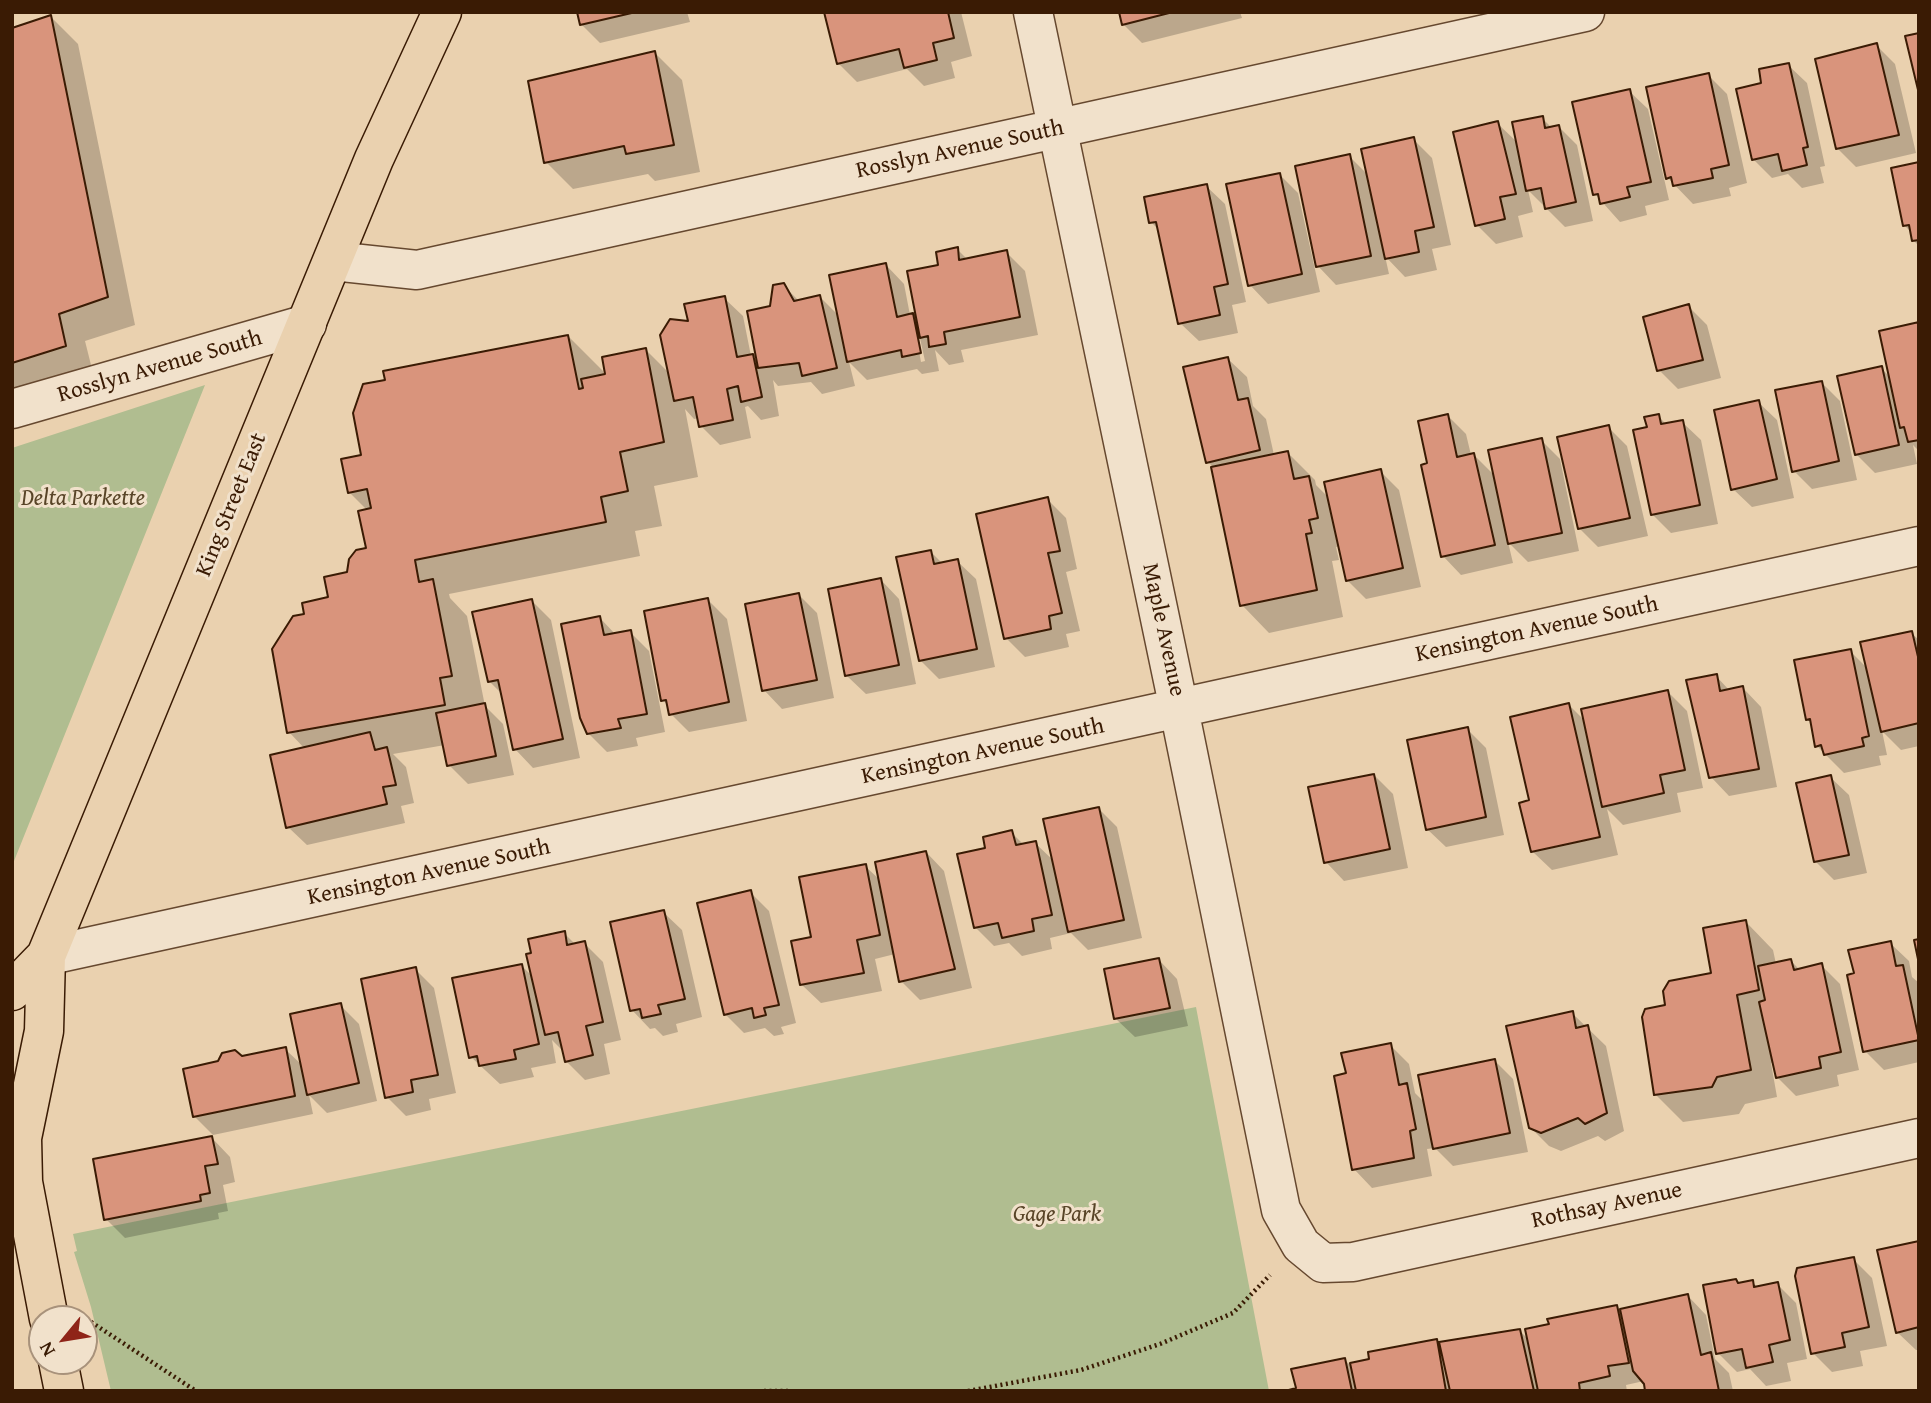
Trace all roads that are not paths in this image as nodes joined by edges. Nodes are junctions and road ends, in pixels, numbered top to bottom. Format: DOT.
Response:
graph roads {
  1 [pos="442,12"];
  2 [pos="1033,12"];
  3 [pos="1585,12"];
  4 [pos="1057,129"];
  5 [pos="333,261"];
  6 [pos="307,324"];
  7 [pos="12,409"];
  8 [pos="1919,546"];
  9 [pos="1179,709"];
  10 [pos="46,956"];
  11 [pos="12,991"];
  12 [pos="1919,1138"];
  13 [pos="1301,1245"];
  14 [pos="46,1305"];
  1 -- 5 [label="main road, King Street East"];
  2 -- 4 [label="street, Maple Avenue"];
  3 -- 4 [label="street, Rosslyn Avenue South"];
  4 -- 5 [label="street, Rosslyn Avenue South"];
  4 -- 9 [label="street, Maple Avenue"];
  5 -- 6 [label="main road, King Street East"];
  6 -- 7 [label="street, Rosslyn Avenue South"];
  6 -- 10 [label="main road, King Street East"];
  8 -- 9 [label="street, Kensington Avenue South"];
  9 -- 10 [label="street, Kensington Avenue South"];
  9 -- 13 [label="street, Maple Avenue"];
  10 -- 11 [label="main road, King Street East"];
  10 -- 14 [label="main road"];
  12 -- 13 [label="street, Rothsay Avenue"];
}
